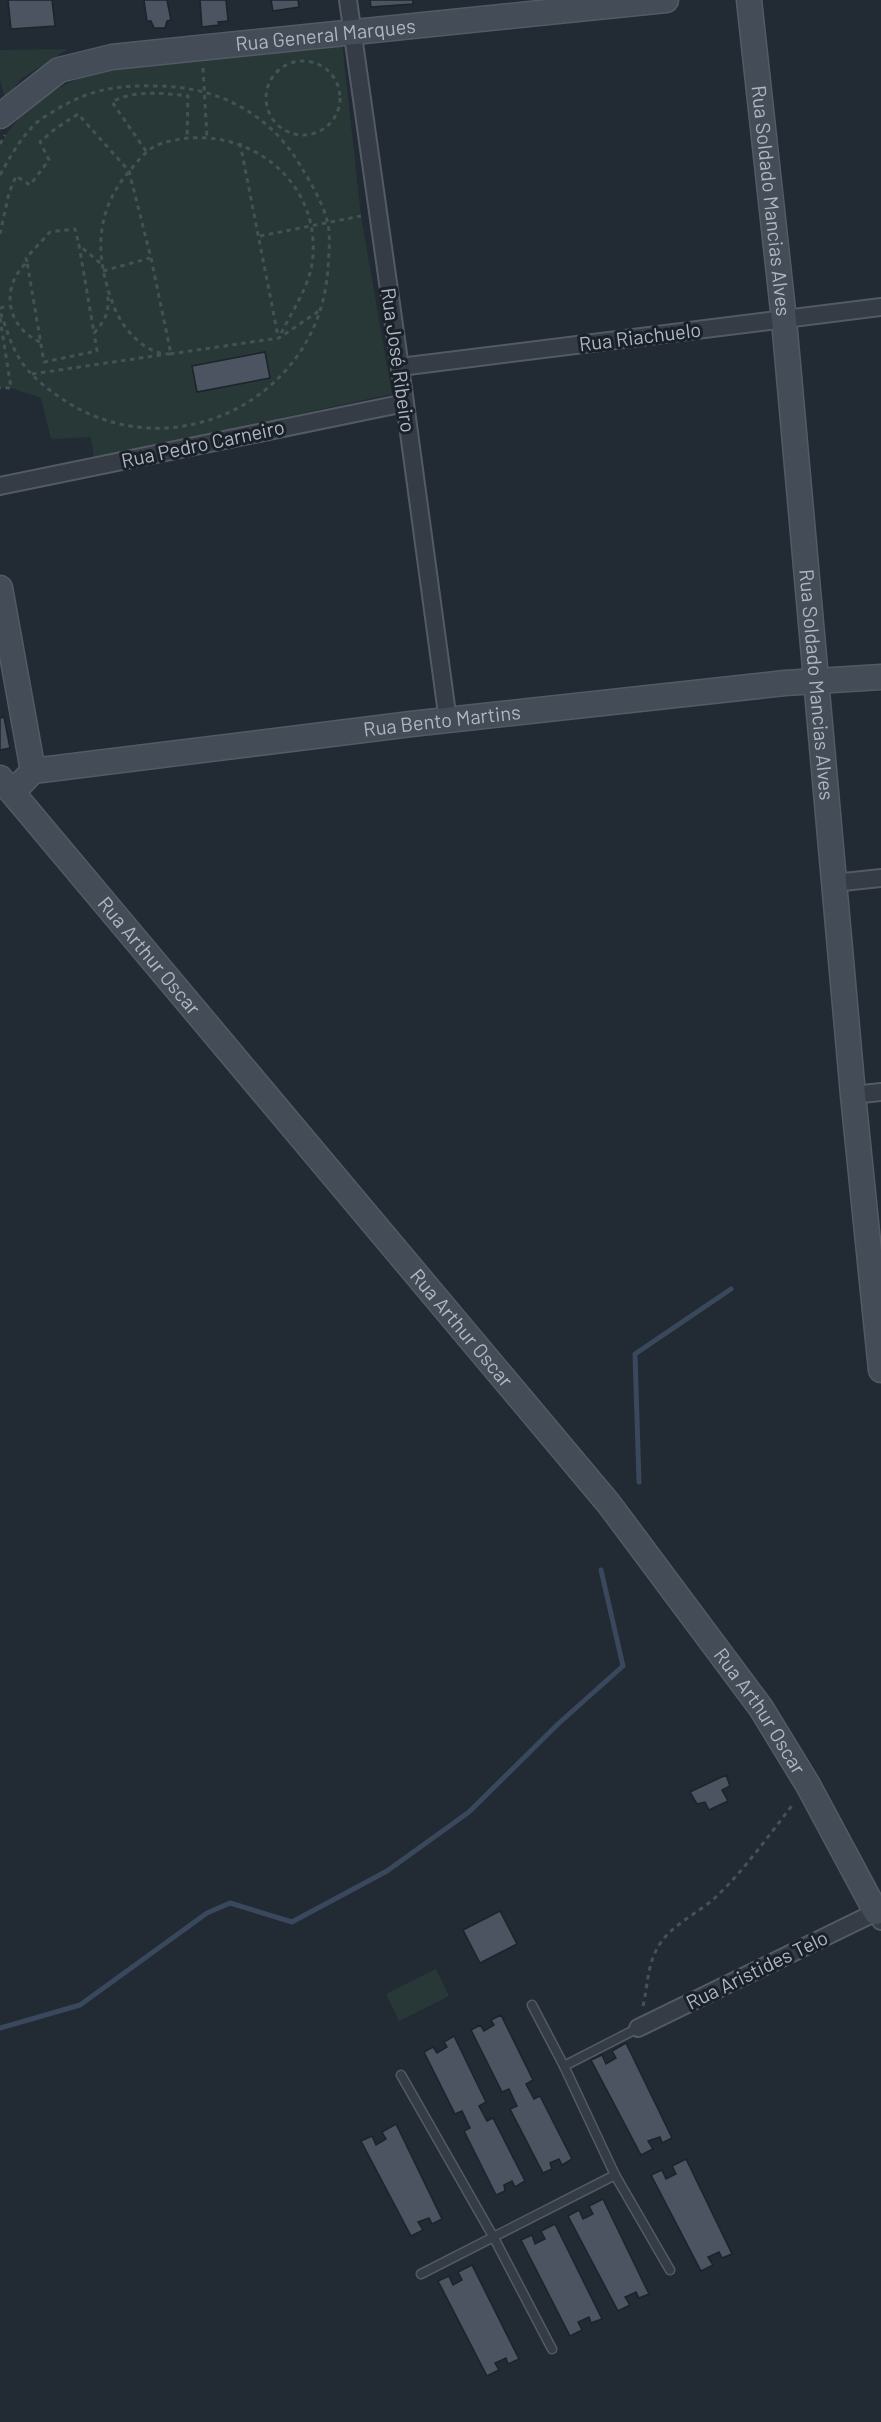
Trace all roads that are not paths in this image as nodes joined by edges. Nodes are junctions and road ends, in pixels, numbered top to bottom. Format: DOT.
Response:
graph roads {
  1 [pos="348,0"];
  2 [pos="666,0"];
  3 [pos="749,0"];
  4 [pos="352,31"];
  5 [pos="4,122"];
  6 [pos="881,307"];
  7 [pos="784,320"];
  8 [pos="400,367"];
  9 [pos="405,403"];
  10 [pos="0,486"];
  11 [pos="0,588"];
  12 [pos="881,677"];
  13 [pos="818,682"];
  14 [pos="448,721"];
  15 [pos="33,771"];
  16 [pos="6,785"];
  17 [pos="881,878"];
  18 [pos="834,883"];
  19 [pos="881,1092"];
  20 [pos="853,1095"];
  21 [pos="881,1370"];
  22 [pos="879,1911"];
  23 [pos="532,2006"];
  24 [pos="638,2028"];
  25 [pos="564,2066"];
  26 [pos="401,2075"];
  27 [pos="615,2175"];
  28 [pos="494,2238"];
  29 [pos="670,2270"];
  30 [pos="421,2274"];
  31 [pos="552,2349"];
  1 -- 4 [label="street, Rua José Ribeiro"];
  2 -- 4 [label="street, Rua General Marques"];
  3 -- 7 [label="street, Rua Soldado Mancias Alves"];
  4 -- 5 [label="street, Rua General Marques"];
  4 -- 8 [label="street, Rua José Ribeiro"];
  6 -- 7 [label="street, Rua Riachuelo"];
  7 -- 8 [label="street, Rua Riachuelo"];
  7 -- 13 [label="street, Rua Soldado Mancias Alves"];
  8 -- 9 [label="street, Rua José Ribeiro"];
  9 -- 10 [label="street, Rua Pedro Carneiro"];
  9 -- 14 [label="street, Rua José Ribeiro"];
  11 -- 15 [label="street"];
  12 -- 13 [label="street, Rua Bento Martins"];
  13 -- 14 [label="street, Rua Bento Martins"];
  13 -- 18 [label="street, Rua Soldado Mancias Alves"];
  14 -- 15 [label="street, Rua Bento Martins"];
  15 -- 16 [label="street"];
  16 -- 22 [label="street, Rua Arthur Oscar"];
  17 -- 18 [label="street"];
  18 -- 20 [label="street, Rua Soldado Mancias Alves"];
  19 -- 20 [label="street"];
  20 -- 21 [label="street, Rua Soldado Mancias Alves"];
  22 -- 24 [label="street, Rua Aristides Telo"];
  23 -- 25 [label="lane"];
  24 -- 25 [label="lane"];
  25 -- 27 [label="lane"];
  26 -- 28 [label="lane"];
  27 -- 28 [label="lane"];
  27 -- 29 [label="lane"];
  28 -- 30 [label="lane"];
  28 -- 31 [label="lane"];
}
